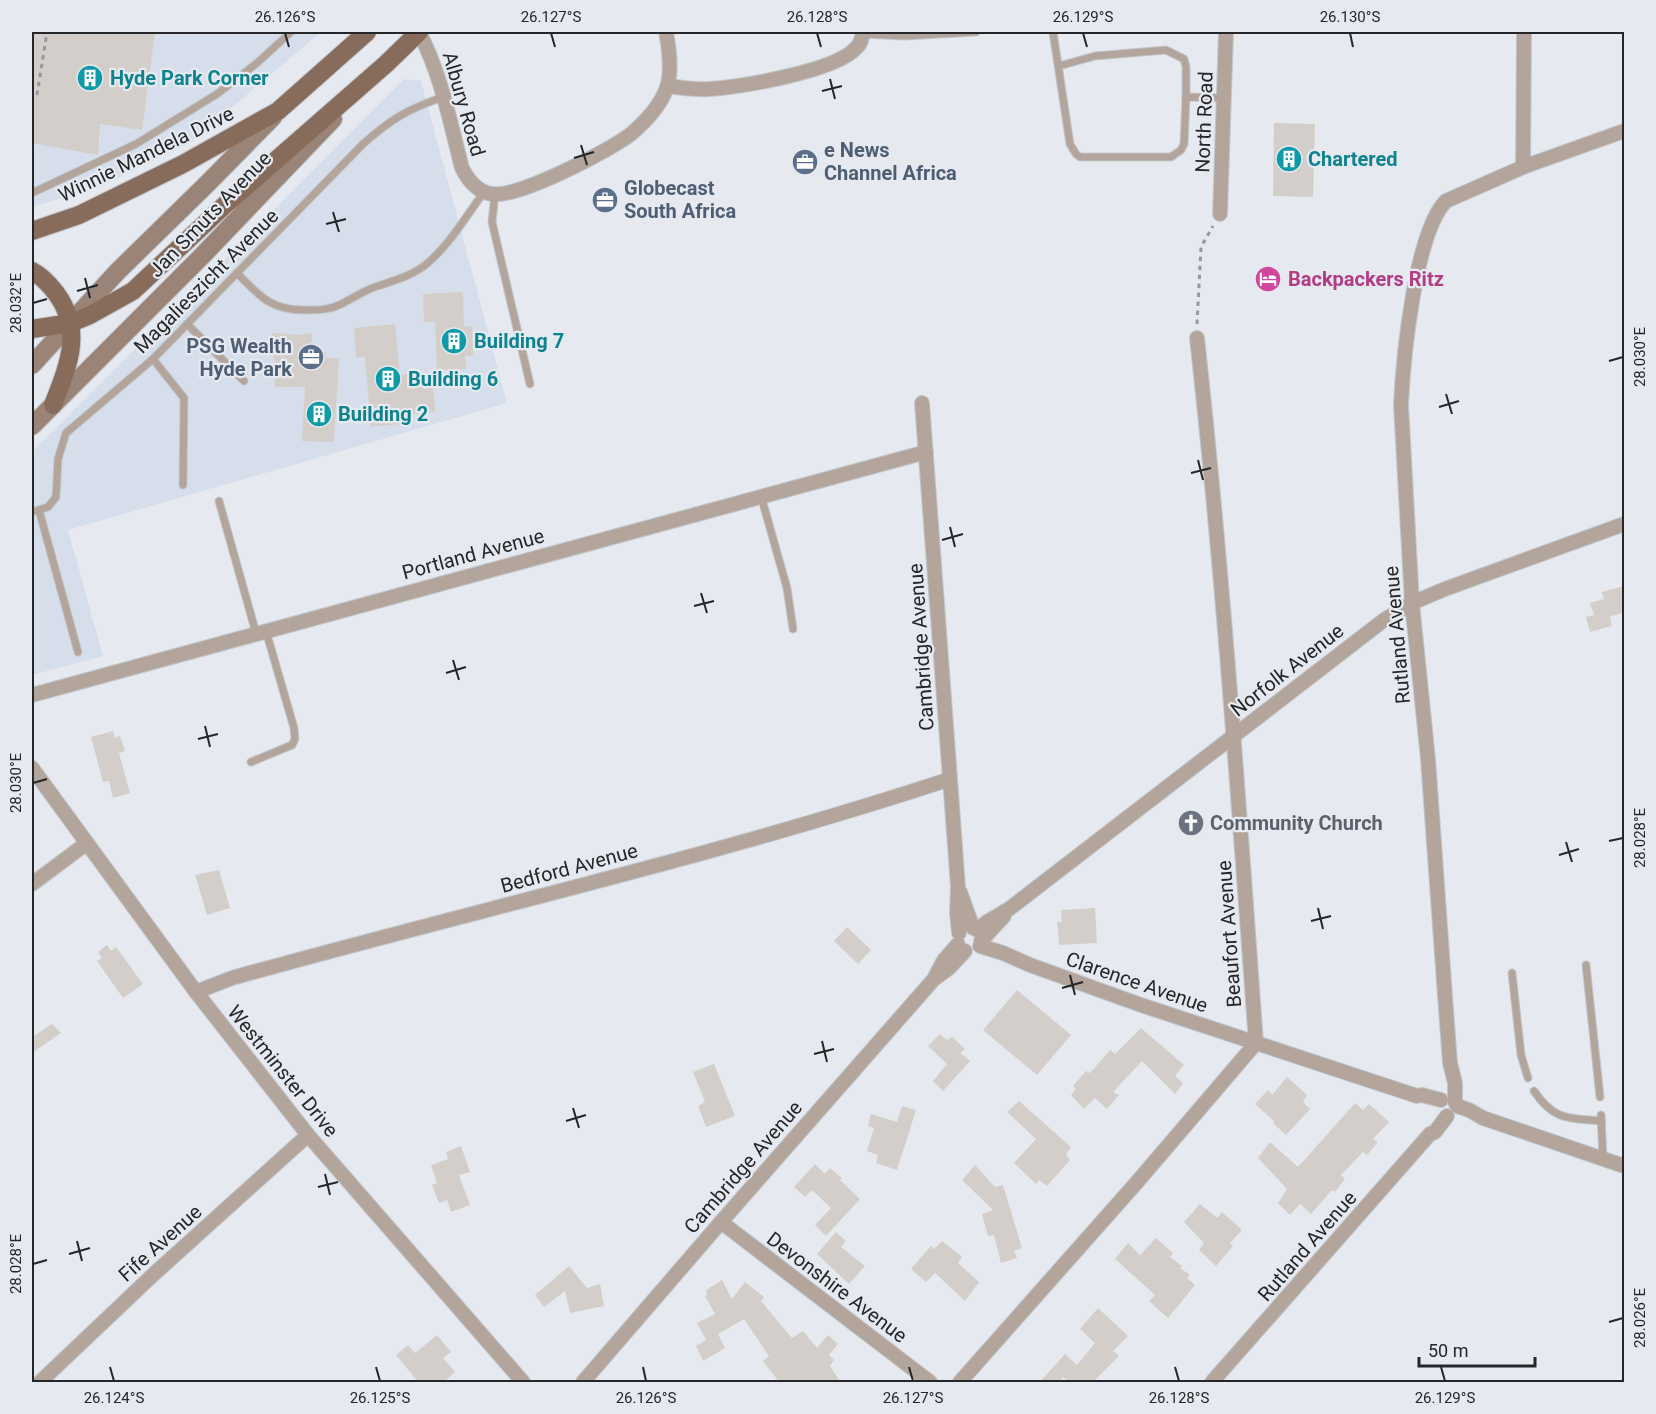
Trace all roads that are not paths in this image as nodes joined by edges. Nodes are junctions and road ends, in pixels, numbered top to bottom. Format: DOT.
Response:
graph roads {
  1 [pos="291,32"];
  2 [pos="367,32"];
  3 [pos="419,32"];
  4 [pos="666,32"];
  5 [pos="976,32"];
  6 [pos="1053,32"];
  7 [pos="1226,32"];
  8 [pos="1524,32"];
  9 [pos="863,33"];
  10 [pos="387,64"];
  11 [pos="1059,66"];
  12 [pos="668,86"];
  13 [pos="443,97"];
  14 [pos="1186,97"];
  15 [pos="1224,98"];
  16 [pos="278,111"];
  17 [pos="1624,131"];
  18 [pos="1523,167"];
  19 [pos="32,193"];
  20 [pos="490,193"];
  21 [pos="1220,214"];
  22 [pos="32,231"];
  23 [pos="32,271"];
  24 [pos="237,273"];
  25 [pos="71,322"];
  26 [pos="187,324"];
  27 [pos="32,329"];
  28 [pos="1197,338"];
  29 [pos="153,358"];
  30 [pos="32,365"];
  31 [pos="244,381"];
  32 [pos="530,384"];
  33 [pos="922,404"];
  34 [pos="53,405"];
  35 [pos="32,426"];
  36 [pos="926,452"];
  37 [pos="183,485"];
  38 [pos="761,496"];
  39 [pos="219,501"];
  40 [pos="35,511"];
  41 [pos="1624,524"];
  42 [pos="1412,603"];
  43 [pos="793,629"];
  44 [pos="261,632"];
  45 [pos="78,652"];
  46 [pos="32,695"];
  47 [pos="1232,737"];
  48 [pos="251,762"];
  49 [pos="32,768"];
  50 [pos="950,779"];
  51 [pos="87,843"];
  52 [pos="32,884"];
  53 [pos="970,941"];
  54 [pos="1586,965"];
  55 [pos="1512,973"];
  56 [pos="196,992"];
  57 [pos="1257,1043"];
  58 [pos="1528,1078"];
  59 [pos="1534,1091"];
  60 [pos="1600,1097"];
  61 [pos="1447,1107"];
  62 [pos="308,1135"];
  63 [pos="1603,1159"];
  64 [pos="1624,1166"];
  65 [pos="721,1222"];
  66 [pos="40,1383"];
  67 [pos="523,1383"];
  68 [pos="583,1383"];
  69 [pos="930,1383"];
  70 [pos="960,1383"];
  71 [pos="1212,1383"];
  1 -- 19 [label="lane"];
  2 -- 16 [label="main road, Jan Smuts Avenue"];
  3 -- 10 [label="main road, Jan Smuts Avenue"];
  3 -- 13 [label="street, Albury Road"];
  4 -- 12 [label="street"];
  5 -- 9 [label="lane"];
  6 -- 11 [label="lane"];
  7 -- 15 [label="street, North Road"];
  8 -- 18 [label="street"];
  9 -- 12 [label="street"];
  10 -- 25 [label="main road"];
  10 -- 34 [label="main road, Jan Smuts Avenue"];
  11 -- 14 [label="lane"];
  11 -- 14 [label="lane"];
  12 -- 20 [label="street"];
  13 -- 20 [label="street, Albury Road"];
  13 -- 24 [label="lane, Magalieszicht Avenue"];
  14 -- 15 [label="lane"];
  15 -- 21 [label="street, North Road"];
  16 -- 22 [label="main road, Winnie Mandela Drive"];
  16 -- 25 [label="main road, Jan Smuts Avenue"];
  17 -- 18 [label="street"];
  18 -- 42 [label="street, Rutland Avenue"];
  20 -- 24 [label="lane"];
  20 -- 32 [label="lane"];
  23 -- 25 [label="main road"];
  24 -- 26 [label="lane, Magalieszicht Avenue"];
  25 -- 27 [label="main road"];
  25 -- 30 [label="main road, Jan Smuts Avenue"];
  25 -- 34 [label="main road"];
  26 -- 29 [label="lane, Magalieszicht Avenue"];
  26 -- 31 [label="lane"];
  28 -- 47 [label="street, Beaufort Avenue"];
  29 -- 37 [label="lane"];
  29 -- 40 [label="lane, Magalieszicht Avenue"];
  33 -- 36 [label="street, Cambridge Avenue"];
  34 -- 35 [label="main road, Jan Smuts Avenue"];
  36 -- 38 [label="street, Portland Avenue"];
  36 -- 50 [label="street, Cambridge Avenue"];
  38 -- 43 [label="lane"];
  38 -- 44 [label="street, Portland Avenue"];
  39 -- 44 [label="lane"];
  40 -- 45 [label="lane"];
  41 -- 42 [label="street, Norfolk Avenue"];
  42 -- 47 [label="street, Norfolk Avenue"];
  42 -- 61 [label="street, Rutland Avenue"];
  44 -- 46 [label="street, Portland Avenue"];
  44 -- 48 [label="lane"];
  47 -- 53 [label="street, Norfolk Avenue"];
  47 -- 57 [label="street, Beaufort Avenue"];
  49 -- 51 [label="street, Westminster Drive"];
  50 -- 53 [label="street, Cambridge Avenue"];
  50 -- 56 [label="street, Bedford Avenue"];
  51 -- 52 [label="street"];
  51 -- 56 [label="street, Westminster Drive"];
  53 -- 57 [label="street, Clarence Avenue"];
  53 -- 65 [label="street, Cambridge Avenue"];
  54 -- 60 [label="lane"];
  55 -- 58 [label="lane"];
  56 -- 62 [label="street, Westminster Drive"];
  57 -- 61 [label="street, Clarence Avenue"];
  57 -- 70 [label="street"];
  59 -- 63 [label="lane"];
  61 -- 63 [label="street, Clarence Avenue"];
  61 -- 71 [label="street, Rutland Avenue"];
  62 -- 66 [label="street, Fife Avenue"];
  62 -- 67 [label="street, Westminster Drive"];
  63 -- 64 [label="street, Clarence Avenue"];
  65 -- 68 [label="street, Cambridge Avenue"];
  65 -- 69 [label="street, Devonshire Avenue"];
}
